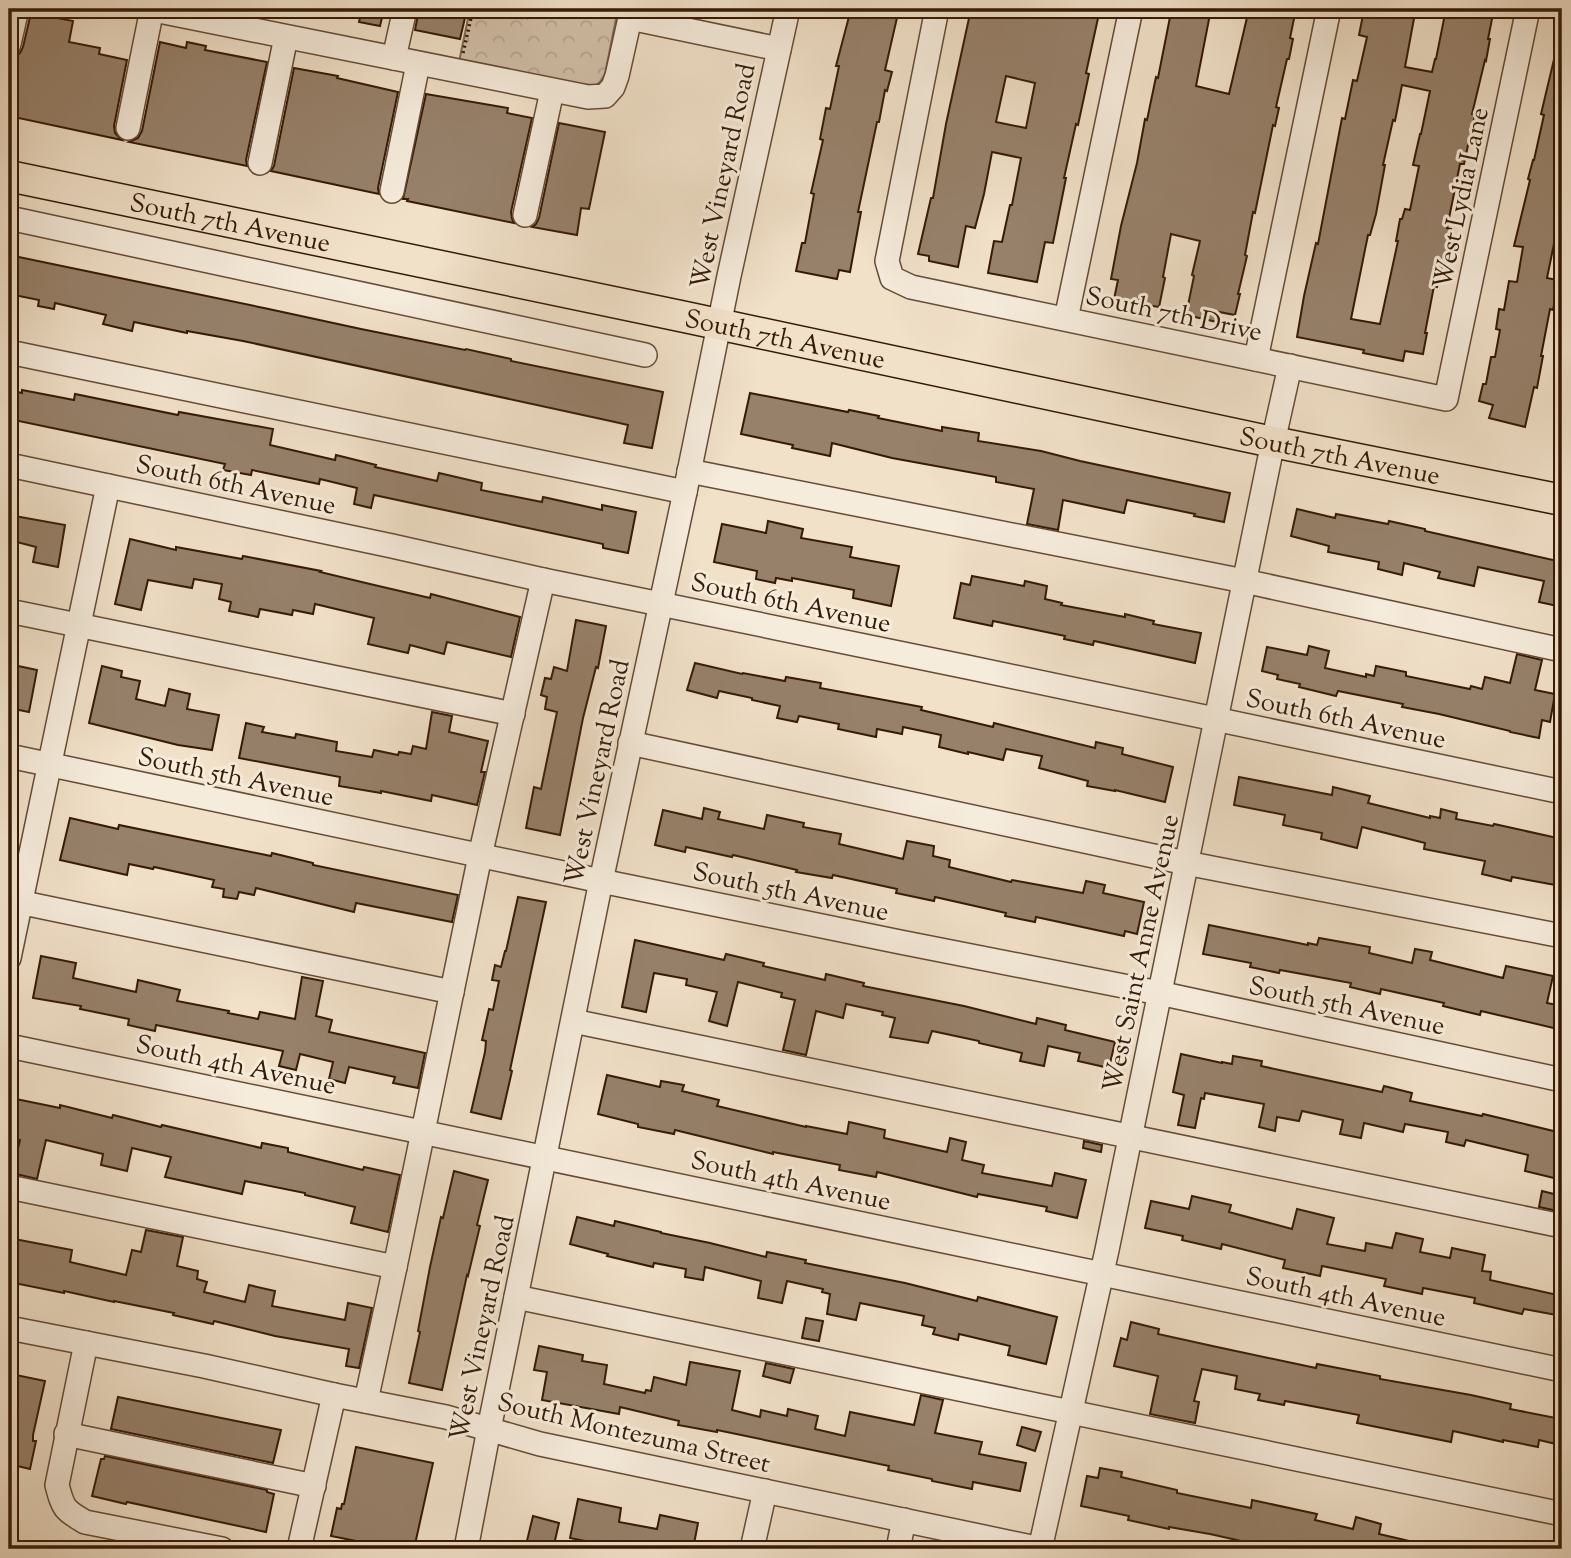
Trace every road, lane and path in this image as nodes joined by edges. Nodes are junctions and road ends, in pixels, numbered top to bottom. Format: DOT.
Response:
graph roads {
  1 [pos="17,9"];
  2 [pos="150,9"];
  3 [pos="405,9"];
  4 [pos="473,9"];
  5 [pos="507,9"];
  6 [pos="543,9"];
  7 [pos="788,9"];
  8 [pos="937,9"];
  9 [pos="1131,9"];
  10 [pos="1329,9"];
  11 [pos="1528,9"];
  12 [pos="631,13"];
  13 [pos="240,18"];
  14 [pos="286,37"];
  15 [pos="9,44"];
  16 [pos="779,49"];
  17 [pos="463,55"];
  18 [pos="394,58"];
  19 [pos="418,64"];
  20 [pos="552,91"];
  21 [pos="128,128"];
  22 [pos="260,163"];
  23 [pos="9,176"];
  24 [pos="392,191"];
  25 [pos="525,215"];
  26 [pos="9,219"];
  27 [pos="1066,319"];
  28 [pos="719,324"];
  29 [pos="9,352"];
  30 [pos="645,355"];
  31 [pos="1256,359"];
  32 [pos="1290,366"];
  33 [pos="1446,399"];
  34 [pos="1273,442"];
  35 [pos="9,465"];
  36 [pos="687,482"];
  37 [pos="108,486"];
  38 [pos="1562,500"];
  39 [pos="543,580"];
  40 [pos="1244,581"];
  41 [pos="661,604"];
  42 [pos="9,611"];
  43 [pos="79,626"];
  44 [pos="1562,650"];
  45 [pos="513,715"];
  46 [pos="1216,719"];
  47 [pos="630,743"];
  48 [pos="9,756"];
  49 [pos="50,765"];
  50 [pos="1562,792"];
  51 [pos="480,856"];
  52 [pos="1186,863"];
  53 [pos="601,881"];
  54 [pos="15,901"];
  55 [pos="1562,936"];
  56 [pos="9,958"];
  57 [pos="452,992"];
  58 [pos="1159,993"];
  59 [pos="573,1021"];
  60 [pos="9,1046"];
  61 [pos="1562,1080"];
  62 [pos="423,1131"];
  63 [pos="1131,1137"];
  64 [pos="545,1157"];
  65 [pos="9,1187"];
  66 [pos="1562,1226"];
  67 [pos="395,1267"];
  68 [pos="1102,1274"];
  69 [pos="516,1297"];
  70 [pos="9,1328"];
  71 [pos="86,1343"];
  72 [pos="1562,1370"];
  73 [pos="334,1395"];
  74 [pos="366,1401"];
  75 [pos="1071,1412"];
  76 [pos="489,1429"];
  77 [pos="66,1434"];
  78 [pos="314,1486"];
  79 [pos="765,1490"];
  80 [pos="1562,1514"];
  81 [pos="904,1520"];
  82 [pos="222,1549"];
  83 [pos="299,1549"];
  84 [pos="467,1549"];
  85 [pos="752,1549"];
  86 [pos="898,1549"];
  87 [pos="1040,1549"];
  1 -- 15 [label="street"];
  2 -- 13 [label="street"];
  2 -- 21 [label="street"];
  3 -- 18 [label="street"];
  4 -- 17 [label="path"];
  5 -- 6 [label="path"];
  7 -- 16 [label="street, West Vineyard Road"];
  8 -- 27 [label="street, South 7th Drive"];
  9 -- 27 [label="street"];
  10 -- 31 [label="street"];
  11 -- 33 [label="street, West Lydia Lane"];
  12 -- 16 [label="street"];
  12 -- 20 [label="street"];
  13 -- 14 [label="street"];
  14 -- 18 [label="street"];
  14 -- 22 [label="street"];
  16 -- 28 [label="street, West Vineyard Road"];
  18 -- 19 [label="street"];
  19 -- 20 [label="street"];
  19 -- 24 [label="street"];
  20 -- 25 [label="street"];
  23 -- 28 [label="main road, South 7th Avenue"];
  26 -- 30 [label="street"];
  27 -- 31 [label="street, South 7th Drive"];
  28 -- 34 [label="main road, South 7th Avenue"];
  28 -- 36 [label="street, West Vineyard Road"];
  29 -- 36 [label="street"];
  31 -- 32 [label="street, South 7th Drive"];
  32 -- 33 [label="street, South 7th Drive"];
  32 -- 34 [label="street, West Saint Anne Avenue"];
  34 -- 38 [label="main road, South 7th Avenue"];
  34 -- 40 [label="street, West Saint Anne Avenue"];
  35 -- 37 [label="street, South 6th Avenue"];
  36 -- 40 [label="street"];
  36 -- 41 [label="street, West Vineyard Road"];
  37 -- 39 [label="street, South 6th Avenue"];
  37 -- 43 [label="street"];
  39 -- 41 [label="street, South 6th Avenue"];
  39 -- 45 [label="street"];
  40 -- 44 [label="street"];
  40 -- 46 [label="street, West Saint Anne Avenue"];
  41 -- 46 [label="street, South 6th Avenue"];
  41 -- 47 [label="street, West Vineyard Road"];
  42 -- 43 [label="street"];
  43 -- 45 [label="street"];
  43 -- 49 [label="street"];
  45 -- 51 [label="street"];
  46 -- 50 [label="street, South 6th Avenue"];
  46 -- 52 [label="street, West Saint Anne Avenue"];
  47 -- 52 [label="street"];
  47 -- 53 [label="street, West Vineyard Road"];
  48 -- 49 [label="street, South 5th Avenue"];
  49 -- 51 [label="street, South 5th Avenue"];
  49 -- 54 [label="street"];
  51 -- 53 [label="street, South 5th Avenue"];
  51 -- 57 [label="street"];
  52 -- 55 [label="street"];
  52 -- 58 [label="street, West Saint Anne Avenue"];
  53 -- 58 [label="street, South 5th Avenue"];
  53 -- 59 [label="street, West Vineyard Road"];
  54 -- 56 [label="street"];
  54 -- 57 [label="street"];
  57 -- 62 [label="street"];
  58 -- 61 [label="street, South 5th Avenue"];
  58 -- 63 [label="street, West Saint Anne Avenue"];
  59 -- 63 [label="street"];
  59 -- 64 [label="street, West Vineyard Road"];
  60 -- 62 [label="street, South 4th Avenue"];
  62 -- 64 [label="street, South 4th Avenue"];
  62 -- 67 [label="street"];
  63 -- 66 [label="street"];
  63 -- 68 [label="street, West Saint Anne Avenue"];
  64 -- 68 [label="street, South 4th Avenue"];
  64 -- 69 [label="street, West Vineyard Road"];
  65 -- 67 [label="street"];
  67 -- 74 [label="street"];
  68 -- 72 [label="street, South 4th Avenue"];
  68 -- 75 [label="street, West Saint Anne Avenue"];
  69 -- 75 [label="street"];
  69 -- 76 [label="street, West Vineyard Road"];
  70 -- 71 [label="street, South Montezuma Street"];
  71 -- 73 [label="street, South Montezuma Street"];
  71 -- 77 [label="street"];
  73 -- 74 [label="street, South Montezuma Street"];
  73 -- 78 [label="street"];
  74 -- 76 [label="street, South Montezuma Street"];
  75 -- 80 [label="street"];
  75 -- 87 [label="street, West Saint Anne Avenue"];
  76 -- 79 [label="street, South Montezuma Street"];
  76 -- 84 [label="street, West Vineyard Road"];
  77 -- 78 [label="street"];
  77 -- 82 [label="street"];
  78 -- 83 [label="street"];
  79 -- 81 [label="street, South Montezuma Street"];
  79 -- 85 [label="street"];
  81 -- 86 [label="street"];
  81 -- 87 [label="street, South Montezuma Street"];
}
